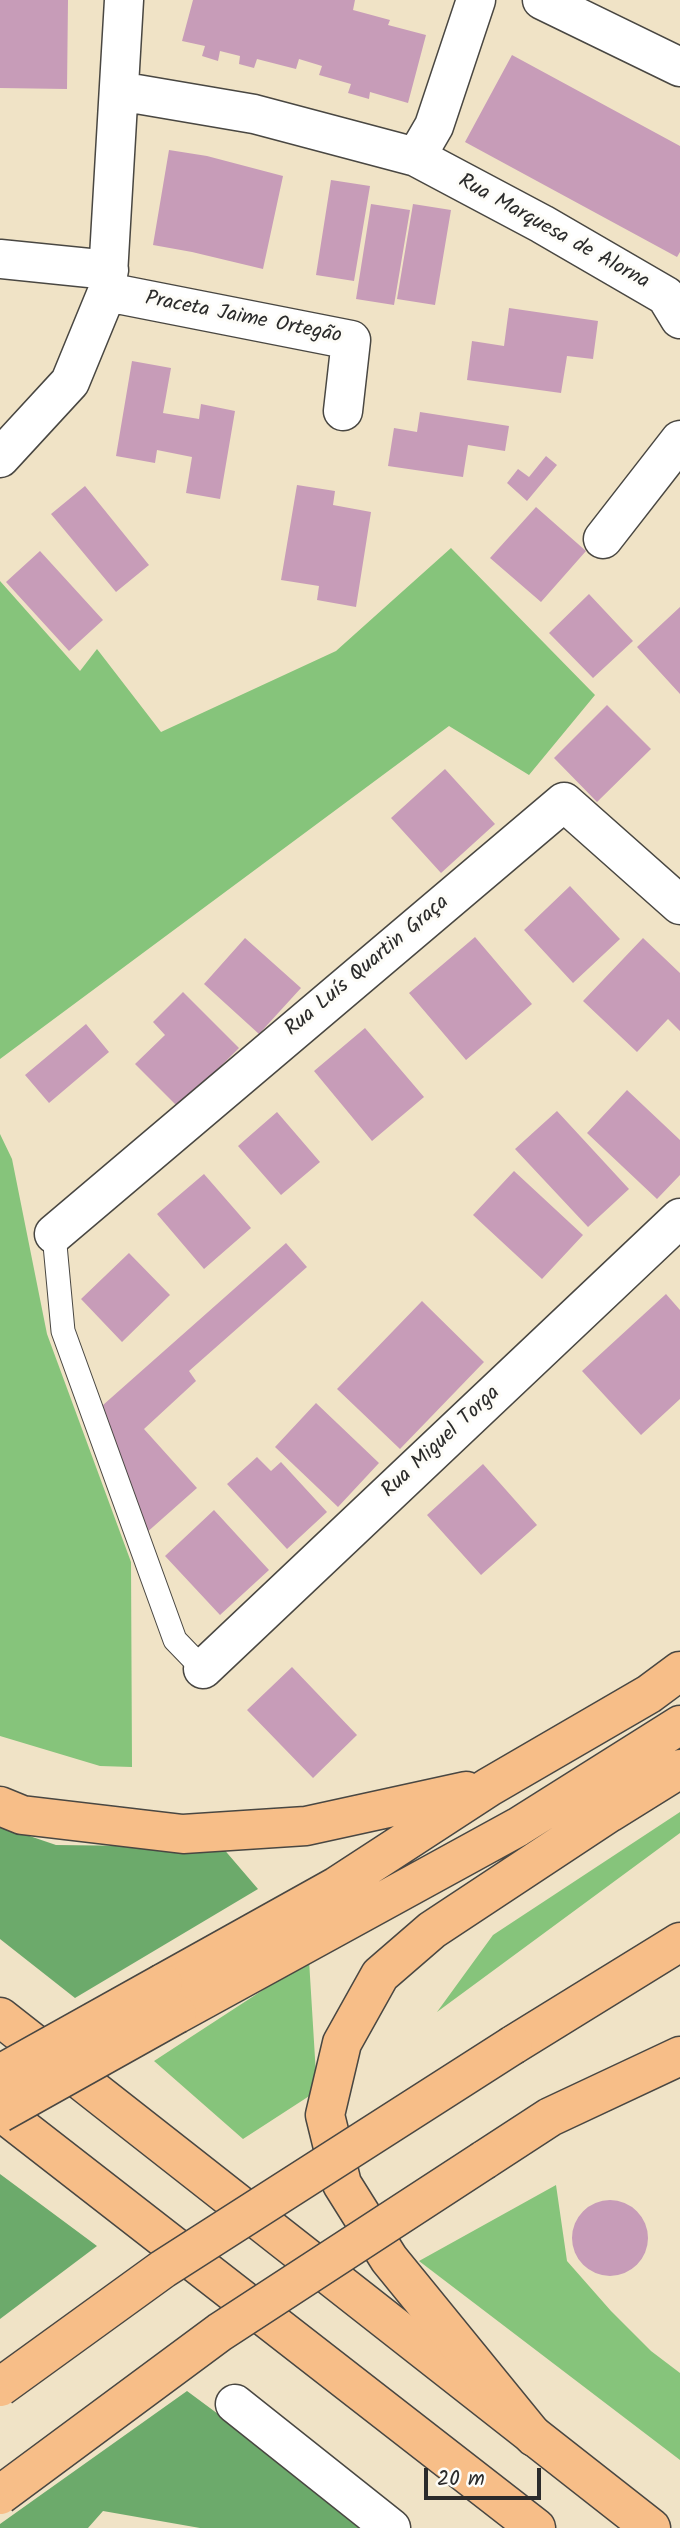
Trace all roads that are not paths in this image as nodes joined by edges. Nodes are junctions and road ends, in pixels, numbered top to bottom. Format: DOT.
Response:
graph roads {
  1 [pos="124,0"];
  2 [pos="476,0"];
  3 [pos="542,0"];
  4 [pos="680,67"];
  5 [pos="119,91"];
  6 [pos="416,157"];
  7 [pos="0,259"];
  8 [pos="108,281"];
  9 [pos="680,319"];
  10 [pos="343,411"];
  11 [pos="680,440"];
  12 [pos="0,458"];
  13 [pos="603,539"];
  14 [pos="680,905"];
  15 [pos="680,1218"];
  16 [pos="54,1234"];
  17 [pos="203,1669"];
  18 [pos="680,1671"];
  19 [pos="680,1725"];
  20 [pos="680,1769"];
  21 [pos="489,1787"];
  22 [pos="0,1806"];
  23 [pos="680,1942"];
  24 [pos="170,1998"];
  25 [pos="0,2017"];
  26 [pos="680,2056"];
  27 [pos="0,2074"];
  28 [pos="0,2112"];
  29 [pos="0,2387"];
  30 [pos="235,2404"];
  31 [pos="534,2437"];
  32 [pos="0,2495"];
  33 [pos="391,2528"];
  34 [pos="536,2528"];
  35 [pos="651,2528"];
  1 -- 5 [label="street"];
  2 -- 6 [label="street"];
  3 -- 4 [label="street"];
  5 -- 6 [label="street, Rua Marquesa de Alorna"];
  5 -- 8 [label="street"];
  6 -- 9 [label="street, Rua Marquesa de Alorna"];
  7 -- 8 [label="street"];
  8 -- 10 [label="street, Praceta Jaime Ortegão"];
  8 -- 12 [label="street"];
  11 -- 13 [label="street"];
  14 -- 16 [label="street, Rua Luís Quartin Graça"];
  15 -- 17 [label="street, Rua Miguel Torga"];
  16 -- 17 [label="lane"];
  18 -- 21 [label="highway"];
  19 -- 24 [label="highway"];
  20 -- 31 [label="highway"];
  21 -- 22 [label="highway"];
  21 -- 24 [label="highway"];
  23 -- 29 [label="highway, bridge"];
  24 -- 27 [label="highway, bridge"];
  24 -- 28 [label="highway, bridge"];
  25 -- 31 [label="highway"];
  26 -- 32 [label="highway, bridge"];
  28 -- 34 [label="highway"];
  30 -- 33 [label="street"];
  31 -- 35 [label="highway"];
}
